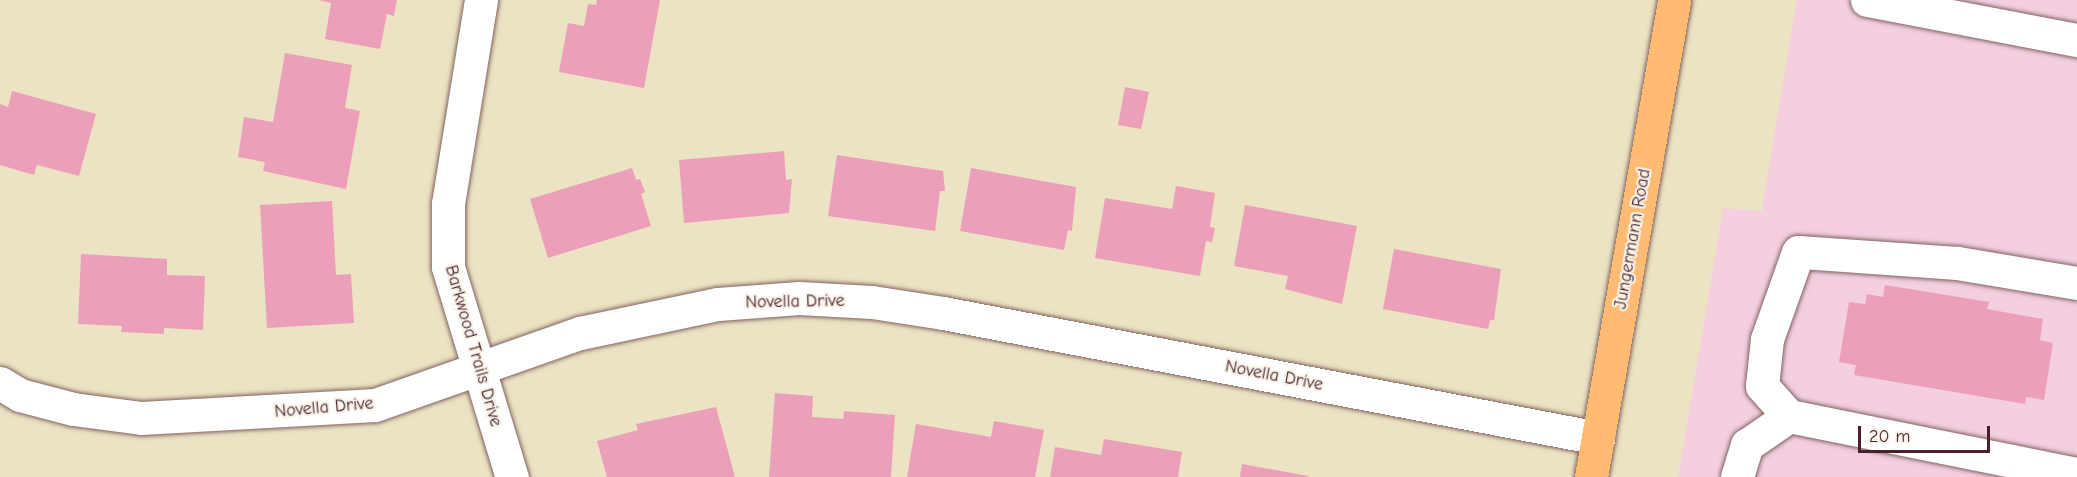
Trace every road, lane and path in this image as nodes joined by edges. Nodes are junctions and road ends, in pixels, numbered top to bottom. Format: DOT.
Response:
graph roads {
  1 [pos="481,0"];
  2 [pos="1674,0"];
  3 [pos="1867,0"];
  4 [pos="2077,40"];
  5 [pos="2077,283"];
  6 [pos="477,368"];
  7 [pos="0,383"];
  8 [pos="1789,416"];
  9 [pos="1598,438"];
  10 [pos="1992,467"];
  11 [pos="2077,474"];
  12 [pos="512,477"];
  13 [pos="1591,477"];
  14 [pos="1737,477"];
  1 -- 6 [label="street, Barkwood Trails Drive"];
  2 -- 9 [label="main road, Jungermann Road"];
  3 -- 4 [label="street"];
  5 -- 8 [label="street"];
  6 -- 7 [label="street, Novella Drive"];
  6 -- 9 [label="street, Novella Drive"];
  6 -- 12 [label="street, Barkwood Trails Drive"];
  8 -- 10 [label="street"];
  8 -- 14 [label="street"];
  9 -- 13 [label="main road, Jungermann Road"];
  10 -- 11 [label="street"];
}
